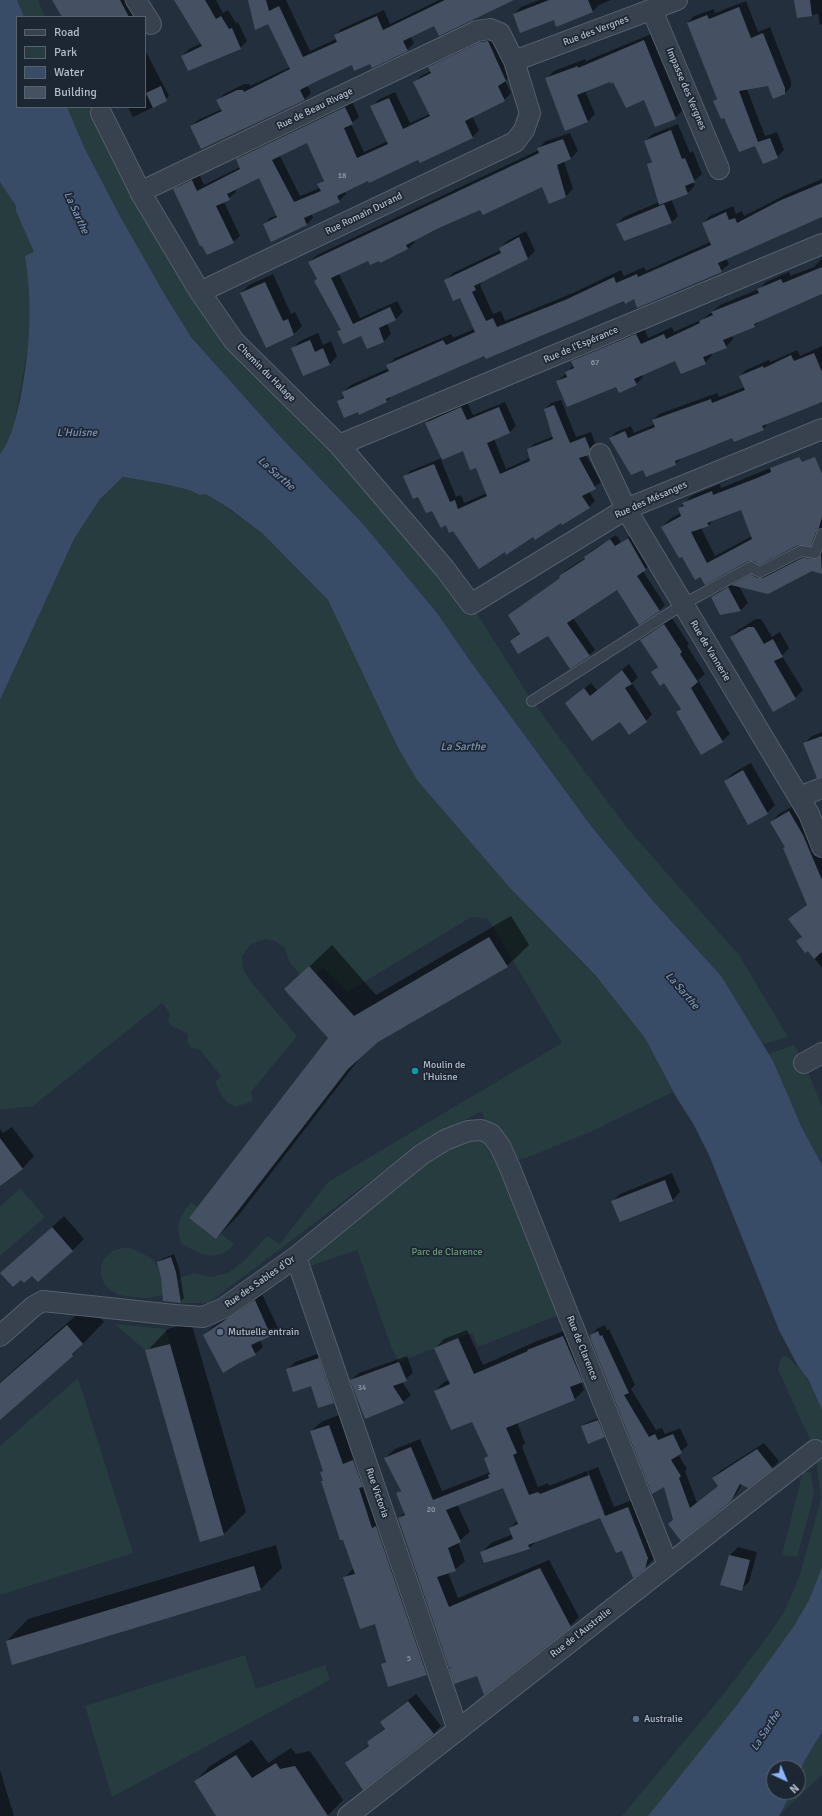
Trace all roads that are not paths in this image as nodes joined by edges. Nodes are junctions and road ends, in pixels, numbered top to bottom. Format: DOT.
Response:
graph roads {
  1 [pos="136,0"];
  2 [pos="676,0"];
  3 [pos="652,10"];
  4 [pos="151,24"];
  5 [pos="514,61"];
  6 [pos="101,113"];
  7 [pos="719,169"];
  8 [pos="140,192"];
  9 [pos="822,244"];
  10 [pos="200,292"];
  11 [pos="821,432"];
  12 [pos="339,445"];
  13 [pos="600,454"];
  14 [pos="626,509"];
  15 [pos="822,534"];
  16 [pos="470,604"];
  17 [pos="682,605"];
  18 [pos="532,701"];
  19 [pos="822,788"];
  20 [pos="799,797"];
  21 [pos="822,847"];
  22 [pos="822,1053"];
  23 [pos="804,1063"];
  24 [pos="491,1134"];
  25 [pos="296,1257"];
  26 [pos="0,1336"];
  27 [pos="815,1450"];
  28 [pos="668,1565"];
  29 [pos="458,1730"];
  30 [pos="348,1816"];
  1 -- 4 [label="street"];
  2 -- 3 [label="street, Rue des Vergnes"];
  3 -- 5 [label="street, Rue des Vergnes"];
  3 -- 7 [label="street, Impasse des Vergnes"];
  5 -- 8 [label="street, Rue de Beau Rivage"];
  5 -- 10 [label="street, Rue Romain Durand"];
  6 -- 8 [label="street, Chemin du Halage"];
  8 -- 10 [label="street, Chemin du Halage"];
  9 -- 12 [label="street, Rue de l'Espérance"];
  10 -- 12 [label="street, Chemin du Halage"];
  11 -- 14 [label="street, Rue des Mésanges"];
  12 -- 16 [label="street, Chemin du Halage"];
  13 -- 14 [label="street, Rue de Vannerie"];
  14 -- 16 [label="street, Rue des Mésanges"];
  14 -- 17 [label="street, Rue de Vannerie"];
  15 -- 17 [label="lane"];
  17 -- 18 [label="lane"];
  17 -- 20 [label="street, Rue de Vannerie"];
  19 -- 20 [label="street"];
  20 -- 21 [label="street, Rue de Vannerie"];
  22 -- 23 [label="street"];
  24 -- 25 [label="street, Rue des Sables d'Or"];
  24 -- 28 [label="street, Rue de Clarence"];
  25 -- 26 [label="street, Rue des Sables d'Or"];
  25 -- 29 [label="street, Rue Victoria"];
  27 -- 28 [label="street, Rue de l'Australie"];
  28 -- 29 [label="street, Rue de l'Australie"];
  29 -- 30 [label="street, Rue de l'Australie"];
}
